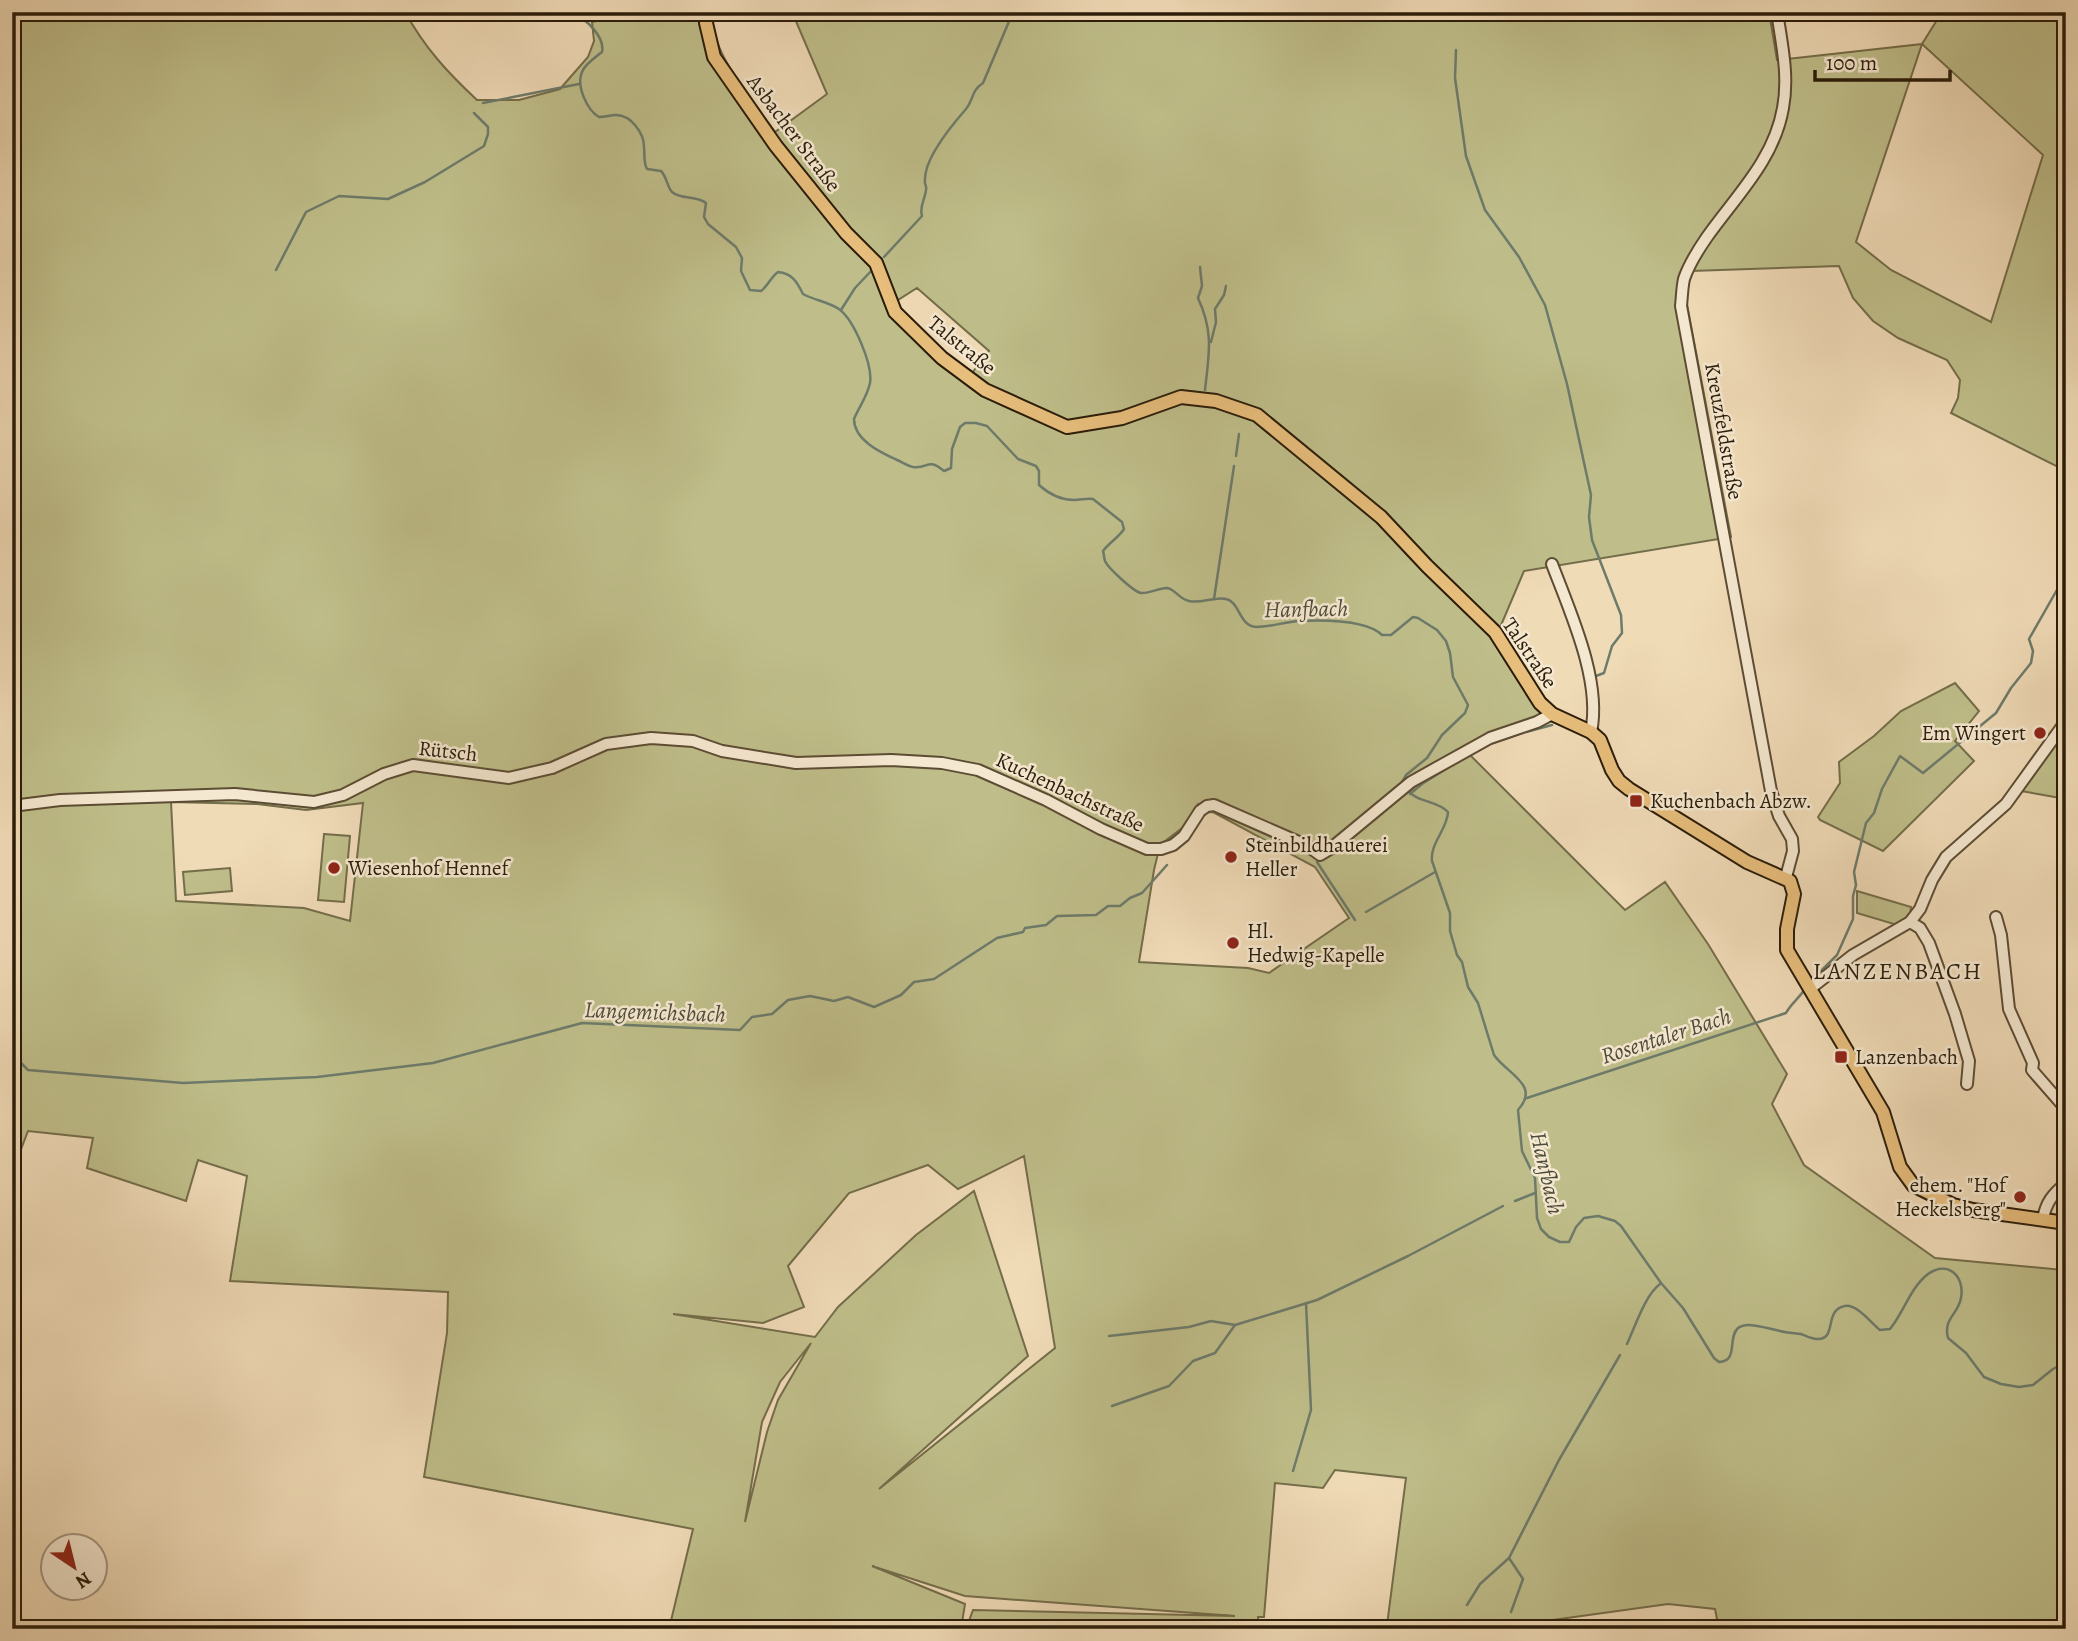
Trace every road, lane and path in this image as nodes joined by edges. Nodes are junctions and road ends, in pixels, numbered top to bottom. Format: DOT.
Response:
graph roads {
  1 [pos="707,12"];
  2 [pos="1777,12"];
  3 [pos="876,263"];
  4 [pos="1552,564"];
  5 [pos="1552,714"];
  6 [pos="2066,721"];
  7 [pos="1591,732"];
  8 [pos="836,763"];
  9 [pos="12,806"];
  10 [pos="1786,877"];
  11 [pos="1996,917"];
  12 [pos="1910,922"];
  13 [pos="1811,988"];
  14 [pos="1966,1084"];
  15 [pos="2066,1109"];
  16 [pos="2066,1183"];
  17 [pos="2043,1219"];
  18 [pos="2066,1223"];
  1 -- 3 [label="main road, Asbacher Straße"];
  2 -- 10 [label="street, Kreuzfeldstraße"];
  3 -- 5 [label="main road, Talstraße"];
  4 -- 7 [label="street"];
  5 -- 7 [label="main road, Talstraße"];
  5 -- 8 [label="street, Kuchenbachstraße"];
  6 -- 12 [label="street"];
  7 -- 10 [label="main road"];
  8 -- 9 [label="street, Rütsch"];
  10 -- 13 [label="main road"];
  11 -- 15 [label="street"];
  12 -- 13 [label="street"];
  12 -- 14 [label="street"];
  13 -- 17 [label="main road"];
  16 -- 17 [label="street"];
  17 -- 18 [label="main road"];
}
